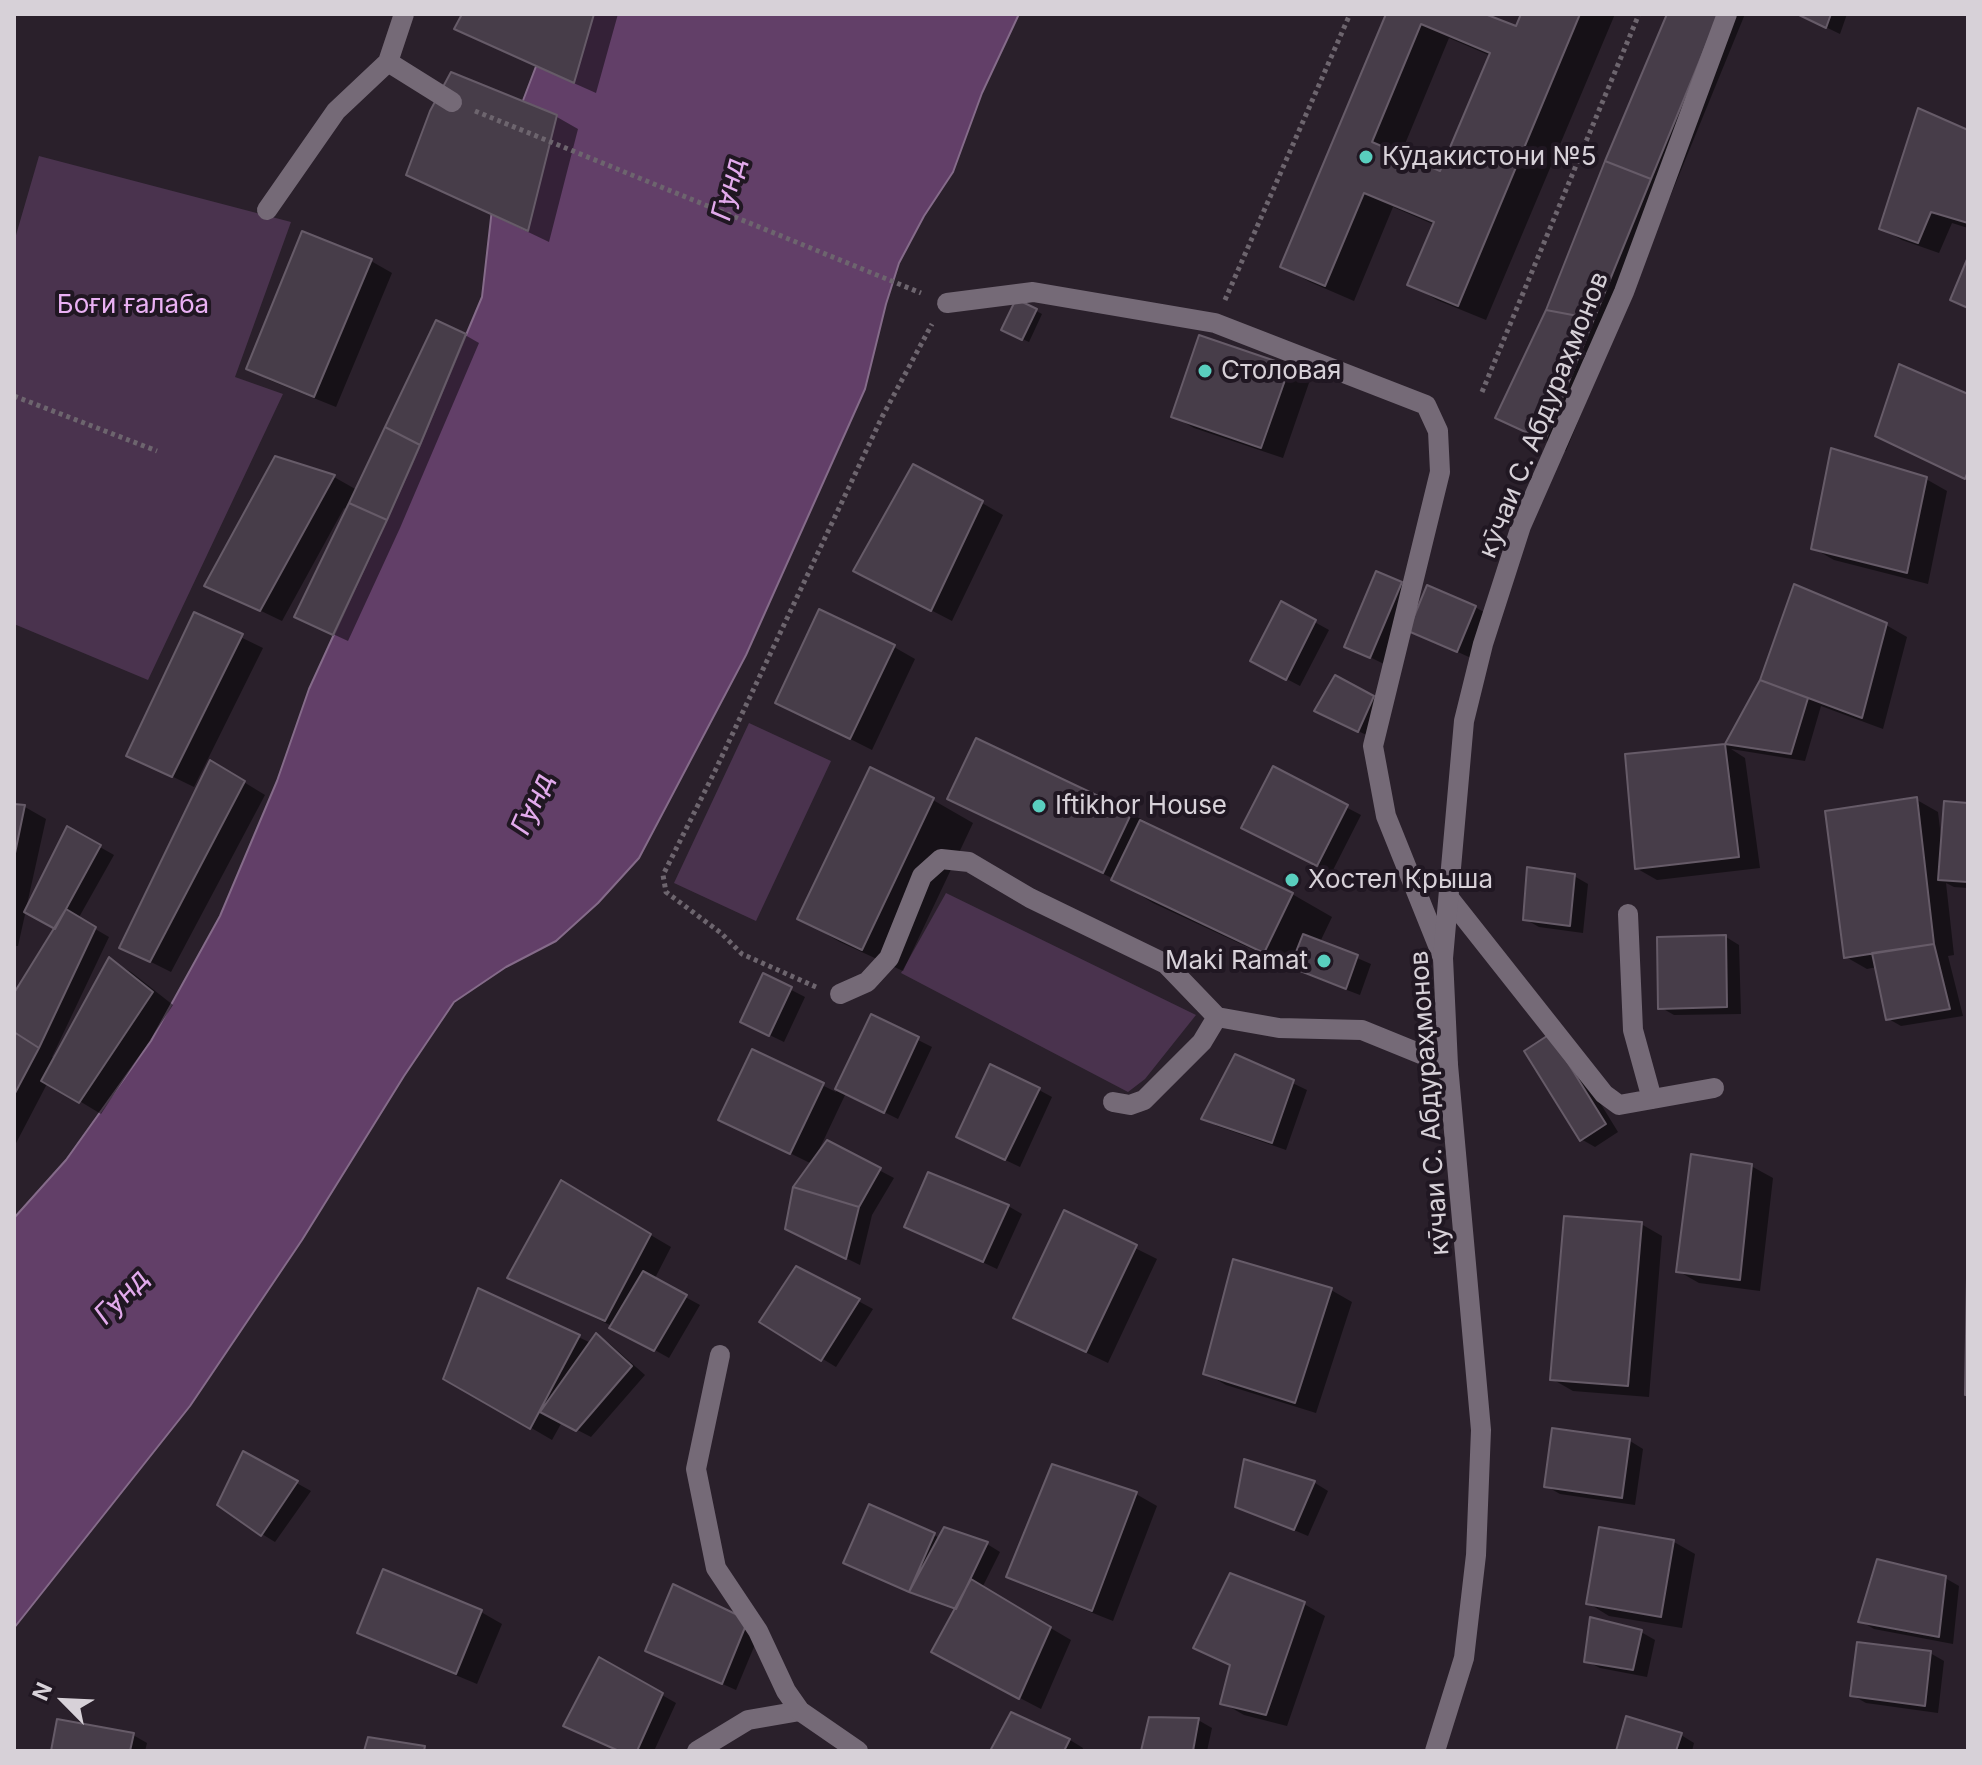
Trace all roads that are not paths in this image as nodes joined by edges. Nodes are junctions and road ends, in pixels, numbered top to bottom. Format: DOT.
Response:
graph roads {
  1 [pos="404,14"];
  2 [pos="1727,14"];
  3 [pos="388,62"];
  4 [pos="452,102"];
  5 [pos="267,210"];
  6 [pos="947,303"];
  7 [pos="1449,898"];
  8 [pos="1628,914"];
  9 [pos="1443,958"];
  10 [pos="840,994"];
  11 [pos="1217,1017"];
  12 [pos="1448,1065"];
  13 [pos="1714,1088"];
  14 [pos="1652,1099"];
  15 [pos="1113,1102"];
  16 [pos="720,1355"];
  17 [pos="800,1711"];
  18 [pos="697,1751"];
  19 [pos="858,1751"];
  20 [pos="1435,1751"];
  1 -- 3 [label="street"];
  2 -- 7 [label="street, кӯчаи С. Абдураҳмонов"];
  3 -- 4 [label="street"];
  3 -- 5 [label="street"];
  6 -- 9 [label="street"];
  7 -- 9 [label="street, кӯчаи С. Абдураҳмонов"];
  7 -- 14 [label="street"];
  8 -- 14 [label="street"];
  9 -- 12 [label="street, кӯчаи С. Абдураҳмонов"];
  10 -- 11 [label="street"];
  11 -- 12 [label="street"];
  11 -- 15 [label="street"];
  12 -- 20 [label="street, кӯчаи С. Абдураҳмонов"];
  13 -- 14 [label="street"];
  16 -- 17 [label="street"];
  17 -- 18 [label="street"];
  17 -- 19 [label="street"];
}
